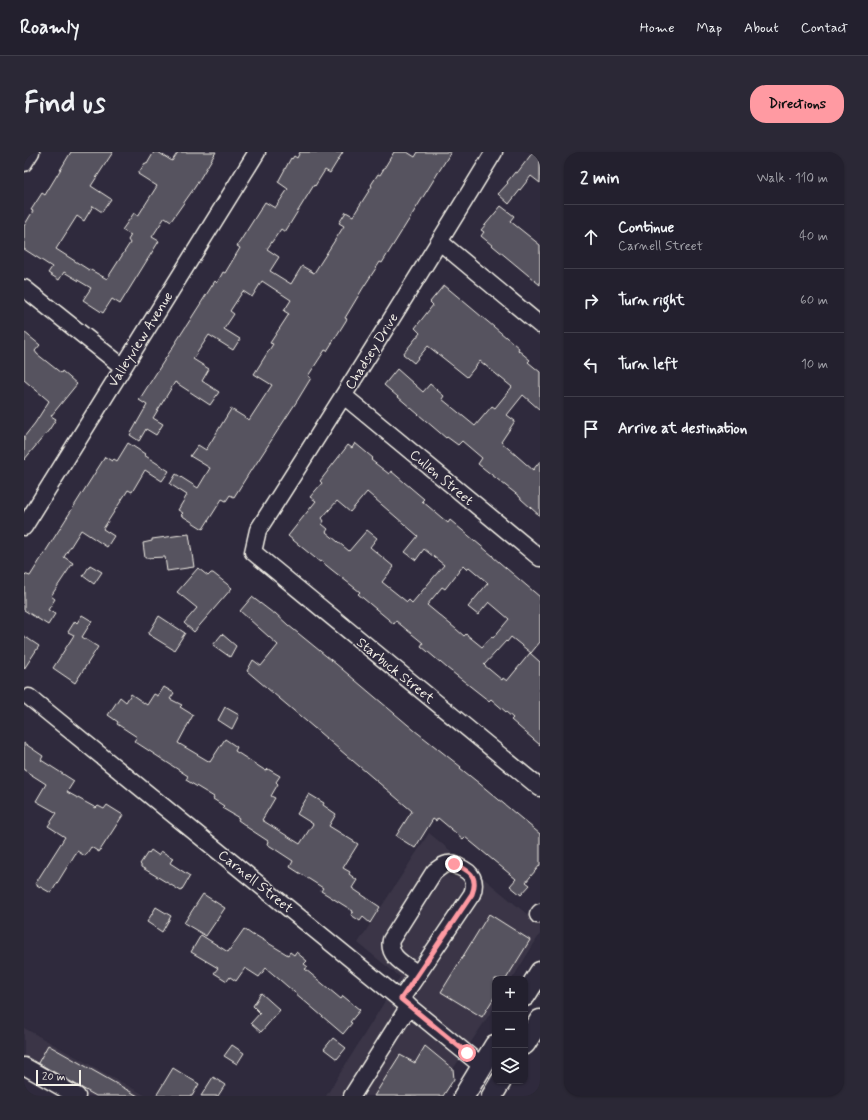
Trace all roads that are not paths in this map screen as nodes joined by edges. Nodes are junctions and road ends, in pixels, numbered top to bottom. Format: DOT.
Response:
graph roads {
  1 [pos="31,152"];
  2 [pos="257,152"];
  3 [pos="494,152"];
  4 [pos="24,163"];
  5 [pos="440,242"];
  6 [pos="24,288"];
  7 [pos="540,325"];
  8 [pos="123,367"];
  9 [pos="344,396"];
  10 [pos="24,527"];
  11 [pos="252,552"];
  12 [pos="540,558"];
  13 [pos="29,697"];
  14 [pos="540,788"];
  15 [pos="540,972"];
  16 [pos="418,974"];
  17 [pos="528,991"];
  18 [pos="405,1003"];
  19 [pos="540,1020"];
  20 [pos="528,1039"];
  21 [pos="494,1048"];
  22 [pos="24,1066"];
  23 [pos="489,1069"];
  24 [pos="499,1084"];
  25 [pos="77,1096"];
  26 [pos="352,1096"];
  27 [pos="464,1096"];
  28 [pos="492,1096"];
  1 -- 4 [label="street"];
  2 -- 8 [label="street, Valleyview Avenue"];
  3 -- 5 [label="street, Chadsey Drive"];
  5 -- 7 [label="street"];
  5 -- 9 [label="street, Chadsey Drive"];
  6 -- 8 [label="street"];
  8 -- 10 [label="street, Valleyview Avenue"];
  9 -- 11 [label="street, Chadsey Drive"];
  9 -- 12 [label="street, Cullen Street"];
  11 -- 14 [label="street, Starbuck Street"];
  13 -- 18 [label="street, Carnell Street"];
  15 -- 17 [label="main road"];
  16 -- 16 [label="street"];
  16 -- 18 [label="street"];
  18 -- 23 [label="street, Carnell Street"];
  18 -- 26 [label="street"];
  19 -- 20 [label="main road"];
  21 -- 23 [label="main road"];
  22 -- 25 [label="street"];
  23 -- 27 [label="main road"];
  24 -- 28 [label="main road"];
}
